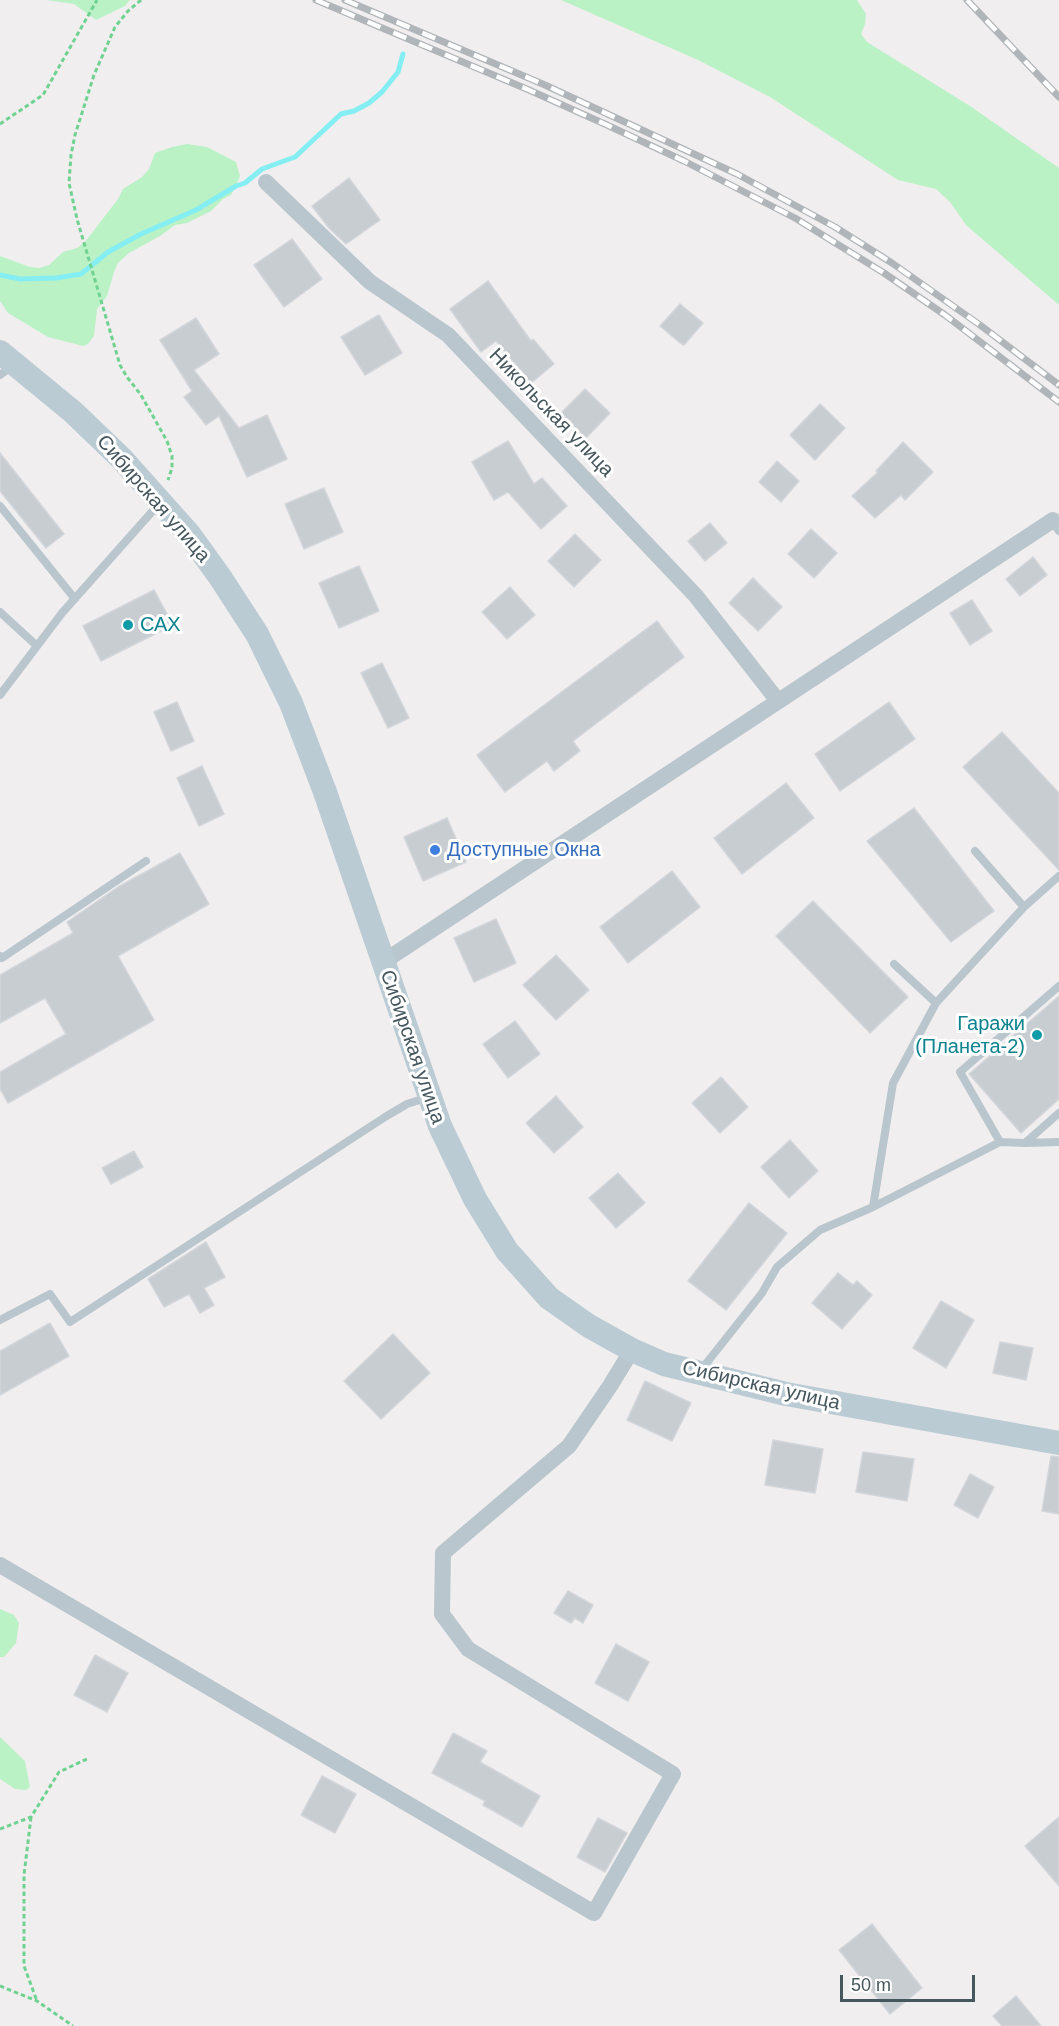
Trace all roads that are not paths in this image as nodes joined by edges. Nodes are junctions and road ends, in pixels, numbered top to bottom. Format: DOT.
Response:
graph roads {
  1 [pos="266,182"];
  2 [pos="5,364"];
  3 [pos="161,502"];
  4 [pos="0,506"];
  5 [pos="1056,524"];
  6 [pos="75,599"];
  7 [pos="0,612"];
  8 [pos="37,646"];
  9 [pos="0,695"];
  10 [pos="778,701"];
  11 [pos="975,851"];
  12 [pos="147,861"];
  13 [pos="1059,876"];
  14 [pos="1024,907"];
  15 [pos="0,956"];
  16 [pos="383,962"];
  17 [pos="894,964"];
  18 [pos="1059,986"];
  19 [pos="936,1003"];
  20 [pos="429,1097"];
  21 [pos="1059,1113"];
  22 [pos="1000,1142"];
  23 [pos="1059,1142"];
  24 [pos="1025,1143"];
  25 [pos="873,1208"];
  26 [pos="0,1320"];
  27 [pos="632,1350"];
  28 [pos="699,1372"];
  29 [pos="1059,1443"];
  30 [pos="0,1564"];
  1 -- 10 [label="street, Никольская улица"];
  2 -- 3 [label="street, Сибирская улица"];
  3 -- 6 [label="lane"];
  3 -- 16 [label="street, Сибирская улица"];
  4 -- 6 [label="lane"];
  5 -- 10 [label="street"];
  6 -- 8 [label="lane"];
  7 -- 8 [label="lane"];
  8 -- 9 [label="lane"];
  10 -- 16 [label="street"];
  11 -- 14 [label="lane"];
  12 -- 15 [label="lane"];
  13 -- 14 [label="lane"];
  14 -- 19 [label="lane"];
  16 -- 20 [label="street, Сибирская улица"];
  17 -- 19 [label="lane"];
  18 -- 22 [label="lane"];
  19 -- 25 [label="lane"];
  20 -- 26 [label="lane"];
  20 -- 27 [label="street, Сибирская улица"];
  21 -- 24 [label="lane"];
  22 -- 24 [label="lane"];
  22 -- 25 [label="lane"];
  23 -- 24 [label="lane"];
  25 -- 28 [label="lane"];
  27 -- 28 [label="street, Сибирская улица"];
  27 -- 30 [label="street"];
  28 -- 29 [label="street, Сибирская улица"];
}
